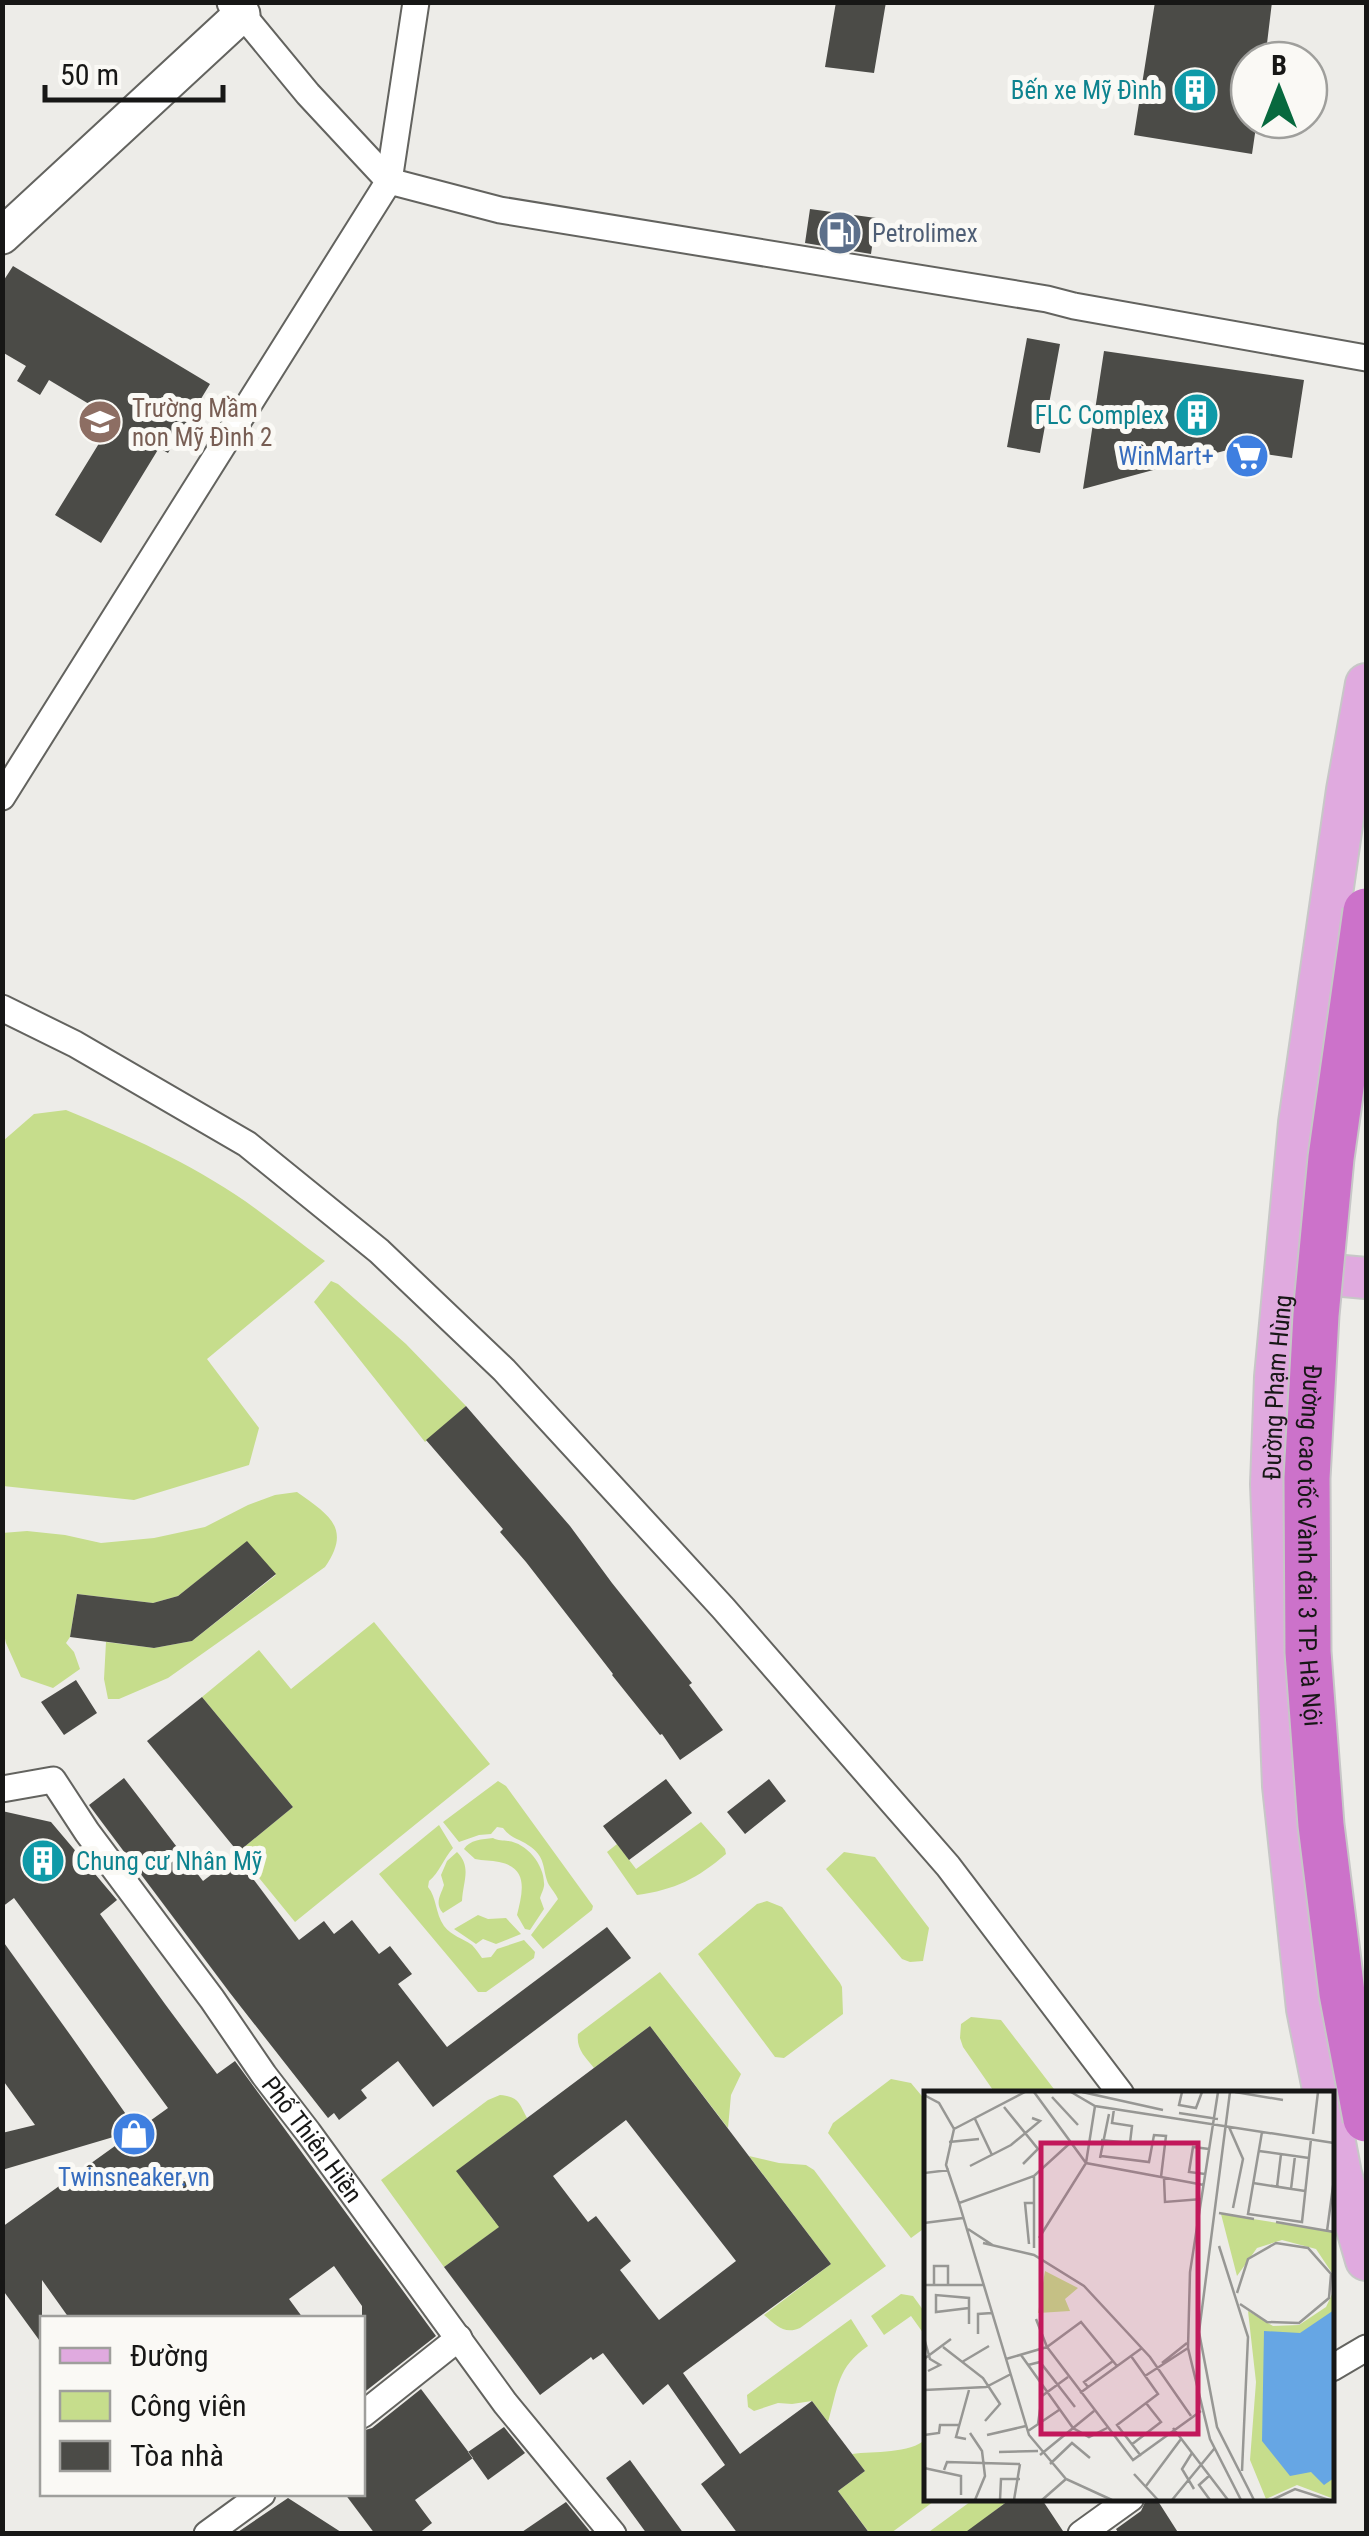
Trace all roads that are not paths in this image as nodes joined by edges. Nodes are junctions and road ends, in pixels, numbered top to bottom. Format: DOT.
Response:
graph roads {
  1 [pos="416,2"];
  2 [pos="238,8"];
  3 [pos="389,181"];
  4 [pos="2,236"];
  5 [pos="1366,358"];
  6 [pos="1366,684"];
  7 [pos="2,797"];
  8 [pos="1366,910"];
  9 [pos="2,1008"];
  10 [pos="1284,1270"];
  11 [pos="1366,1278"];
  12 [pos="2,1788"];
  13 [pos="1119,2091"];
  14 [pos="1323,2091"];
  15 [pos="1366,2119"];
  16 [pos="1334,2136"];
  17 [pos="1366,2260"];
  18 [pos="459,2338"];
  19 [pos="1366,2348"];
  20 [pos="1334,2367"];
  21 [pos="365,2412"];
  22 [pos="259,2496"];
  23 [pos="1127,2501"];
  24 [pos="207,2534"];
  25 [pos="613,2534"];
  26 [pos="1081,2534"];
  1 -- 3 [label="street"];
  2 -- 3 [label="street"];
  2 -- 4 [label="street"];
  3 -- 5 [label="street"];
  3 -- 7 [label="street"];
  6 -- 10 [label="main road, Đường Phạm Hùng"];
  8 -- 15 [label="highway, Đường cao tốc Vành đai 3 TP. Hà Nội, bridge"];
  9 -- 13 [label="street"];
  10 -- 11 [label="main road"];
  10 -- 14 [label="main road, Đường Phạm Hùng"];
  12 -- 18 [label="street, Phố Thiên Hiền"];
  16 -- 17 [label="main road"];
  18 -- 21 [label="street"];
  18 -- 25 [label="street, Phố Thiên Hiền"];
  19 -- 20 [label="street"];
  22 -- 24 [label="street"];
  23 -- 26 [label="street"];
}
